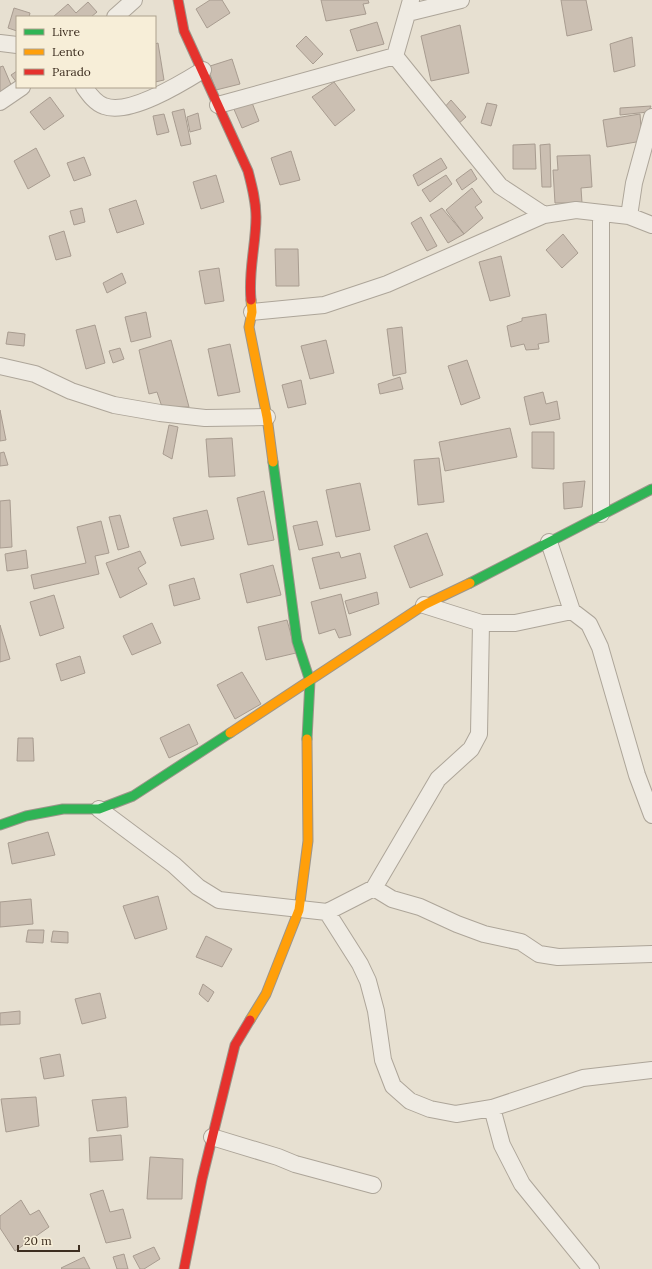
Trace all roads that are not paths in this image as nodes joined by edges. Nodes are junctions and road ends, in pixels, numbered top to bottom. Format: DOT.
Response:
graph roads {
  1 [pos="134,0"];
  2 [pos="178,0"];
  3 [pos="461,0"];
  4 [pos="409,7"];
  5 [pos="116,16"];
  6 [pos="0,43"];
  7 [pos="16,45"];
  8 [pos="395,56"];
  9 [pos="203,70"];
  10 [pos="21,88"];
  11 [pos="85,88"];
  12 [pos="0,102"];
  13 [pos="218,105"];
  14 [pos="652,117"];
  15 [pos="601,213"];
  16 [pos="544,215"];
  17 [pos="629,216"];
  18 [pos="652,225"];
  19 [pos="252,312"];
  20 [pos="0,366"];
  21 [pos="267,417"];
  22 [pos="652,489"];
  23 [pos="601,514"];
  24 [pos="549,542"];
  25 [pos="424,605"];
  26 [pos="572,611"];
  27 [pos="481,623"];
  28 [pos="310,681"];
  29 [pos="99,808"];
  30 [pos="652,815"];
  31 [pos="0,825"];
  32 [pos="374,888"];
  33 [pos="299,910"];
  34 [pos="327,912"];
  35 [pos="652,954"];
  36 [pos="652,1070"];
  37 [pos="492,1108"];
  38 [pos="212,1137"];
  39 [pos="373,1185"];
  40 [pos="184,1269"];
  41 [pos="591,1269"];
  1 -- 5 [label="street"];
  2 -- 9 [label="street"];
  3 -- 4 [label="street"];
  4 -- 8 [label="street"];
  6 -- 7 [label="street"];
  8 -- 13 [label="street"];
  8 -- 16 [label="street"];
  9 -- 11 [label="street"];
  9 -- 13 [label="street"];
  10 -- 12 [label="street"];
  13 -- 19 [label="street"];
  14 -- 17 [label="street"];
  15 -- 16 [label="street"];
  15 -- 17 [label="street"];
  15 -- 23 [label="street"];
  16 -- 19 [label="street"];
  17 -- 18 [label="street"];
  19 -- 21 [label="street"];
  20 -- 21 [label="street"];
  21 -- 28 [label="street"];
  22 -- 23 [label="street"];
  23 -- 24 [label="street"];
  24 -- 25 [label="street"];
  24 -- 26 [label="street"];
  25 -- 27 [label="street"];
  25 -- 28 [label="street"];
  26 -- 27 [label="street"];
  26 -- 30 [label="street"];
  27 -- 32 [label="street"];
  28 -- 29 [label="street"];
  28 -- 33 [label="street"];
  29 -- 31 [label="street"];
  29 -- 33 [label="street"];
  32 -- 34 [label="street"];
  32 -- 35 [label="street"];
  33 -- 34 [label="street"];
  33 -- 38 [label="street"];
  34 -- 37 [label="street"];
  36 -- 37 [label="street"];
  37 -- 41 [label="street"];
  38 -- 39 [label="street"];
  38 -- 40 [label="street"];
}
